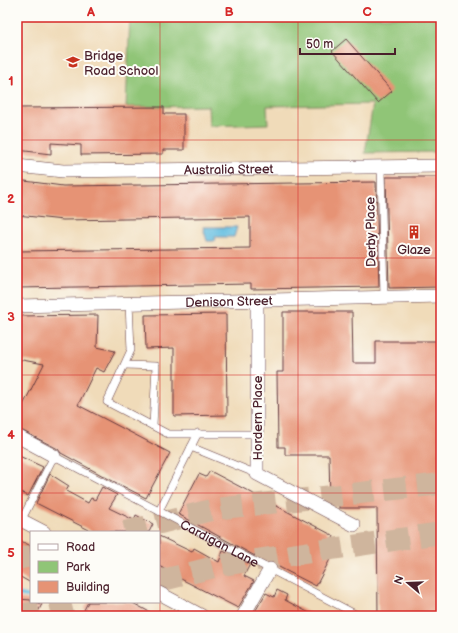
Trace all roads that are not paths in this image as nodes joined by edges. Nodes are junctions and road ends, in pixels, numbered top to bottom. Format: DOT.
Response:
graph roads {
  1 [pos="17,166"];
  2 [pos="441,166"];
  3 [pos="381,167"];
  4 [pos="441,296"];
  5 [pos="384,298"];
  6 [pos="257,300"];
  7 [pos="129,303"];
  8 [pos="17,306"];
  9 [pos="125,365"];
  10 [pos="153,426"];
  11 [pos="198,433"];
  12 [pos="258,434"];
  13 [pos="17,436"];
  14 [pos="191,447"];
  15 [pos="54,456"];
  16 [pos="257,474"];
  17 [pos="159,511"];
  18 [pos="19,523"];
  19 [pos="354,525"];
  20 [pos="41,531"];
  21 [pos="270,569"];
  22 [pos="160,594"];
  23 [pos="202,616"];
  24 [pos="243,616"];
  25 [pos="359,616"];
  1 -- 3 [label="street, Australia Street"];
  2 -- 3 [label="street, Australia Street"];
  3 -- 5 [label="lane, Derby Place"];
  4 -- 5 [label="street, Denison Street"];
  5 -- 6 [label="street, Denison Street"];
  6 -- 7 [label="street, Denison Street"];
  6 -- 12 [label="street, Hordern Place"];
  7 -- 8 [label="street, Denison Street"];
  7 -- 9 [label="lane"];
  9 -- 10 [label="lane"];
  9 -- 10 [label="lane"];
  10 -- 11 [label="lane"];
  11 -- 12 [label="lane"];
  11 -- 14 [label="lane"];
  12 -- 16 [label="street, Hordern Place"];
  13 -- 15 [label="street, Cardigan Lane"];
  14 -- 16 [label="lane"];
  14 -- 17 [label="lane"];
  15 -- 17 [label="lane, Cardigan Lane"];
  15 -- 18 [label="lane"];
  16 -- 19 [label="street, Hordern Place"];
  17 -- 21 [label="lane, Cardigan Lane"];
  18 -- 20 [label="street"];
  21 -- 24 [label="street"];
  21 -- 25 [label="lane, Cardigan Lane"];
  22 -- 23 [label="street"];
}
